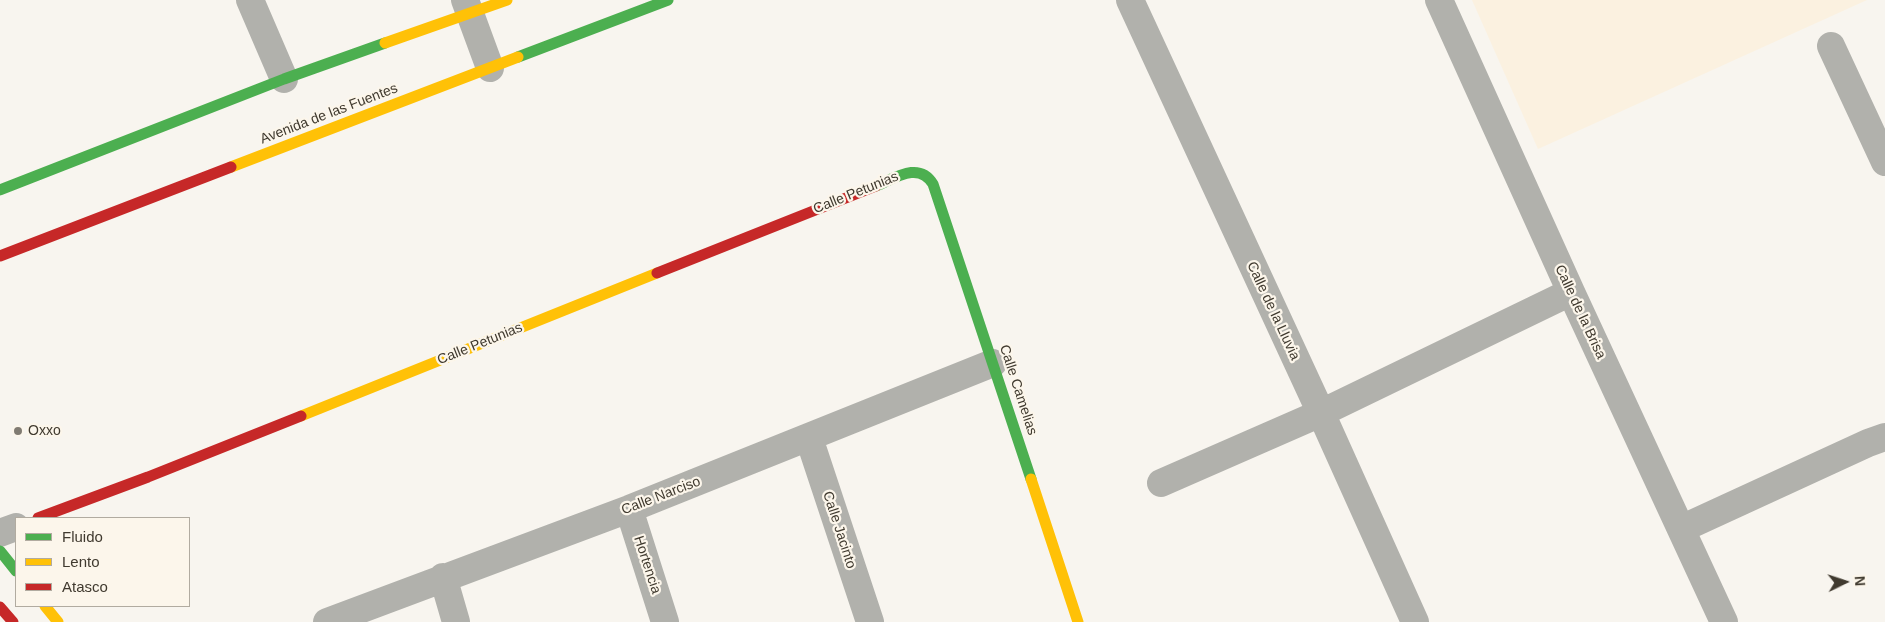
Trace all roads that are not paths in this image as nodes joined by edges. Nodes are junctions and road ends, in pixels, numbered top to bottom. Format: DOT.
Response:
graph roads {
  1 [pos="250,0"];
  2 [pos="507,0"];
  3 [pos="668,0"];
  4 [pos="1130,0"];
  5 [pos="1439,0"];
  6 [pos="468,7"];
  7 [pos="1831,46"];
  8 [pos="490,68"];
  9 [pos="284,79"];
  10 [pos="1885,162"];
  11 [pos="922,171"];
  12 [pos="0,190"];
  13 [pos="0,256"];
  14 [pos="1571,292"];
  15 [pos="993,363"];
  16 [pos="1320,413"];
  17 [pos="1885,437"];
  18 [pos="809,438"];
  19 [pos="1161,483"];
  20 [pos="629,509"];
  21 [pos="41,517"];
  22 [pos="15,527"];
  23 [pos="1680,529"];
  24 [pos="0,533"];
  25 [pos="0,551"];
  26 [pos="15,570"];
  27 [pos="442,577"];
  28 [pos="0,607"];
  29 [pos="46,607"];
  30 [pos="13,622"];
  31 [pos="58,622"];
  32 [pos="327,622"];
  33 [pos="456,622"];
  34 [pos="665,622"];
  35 [pos="870,622"];
  36 [pos="1078,622"];
  37 [pos="1415,622"];
  38 [pos="1724,622"];
  1 -- 9 [label="street"];
  2 -- 6 [label="street"];
  3 -- 8 [label="street, Avenida de las Fuentes"];
  4 -- 16 [label="street, Calle de la Lluvia"];
  5 -- 14 [label="street, Calle de la Brisa"];
  6 -- 8 [label="street"];
  6 -- 9 [label="street"];
  7 -- 10 [label="street"];
  8 -- 13 [label="street, Avenida de las Fuentes"];
  9 -- 12 [label="street"];
  11 -- 15 [label="street, Calle Camelias"];
  11 -- 21 [label="street, Calle Petunias"];
  14 -- 16 [label="street"];
  14 -- 23 [label="street, Calle de la Brisa"];
  15 -- 18 [label="street, Calle Narciso"];
  15 -- 36 [label="street, Calle Camelias"];
  16 -- 19 [label="street"];
  16 -- 37 [label="street, Calle de la Lluvia"];
  17 -- 23 [label="street"];
  18 -- 20 [label="street, Calle Narciso"];
  18 -- 35 [label="street, Calle Jacinto"];
  20 -- 27 [label="street, Calle Narciso"];
  20 -- 34 [label="street, Hortencia"];
  22 -- 24 [label="street"];
  23 -- 38 [label="street, Calle de la Brisa"];
  25 -- 26 [label="street"];
  27 -- 32 [label="street, Calle Narciso"];
  27 -- 33 [label="street"];
  28 -- 30 [label="street"];
  29 -- 31 [label="street"];
}
